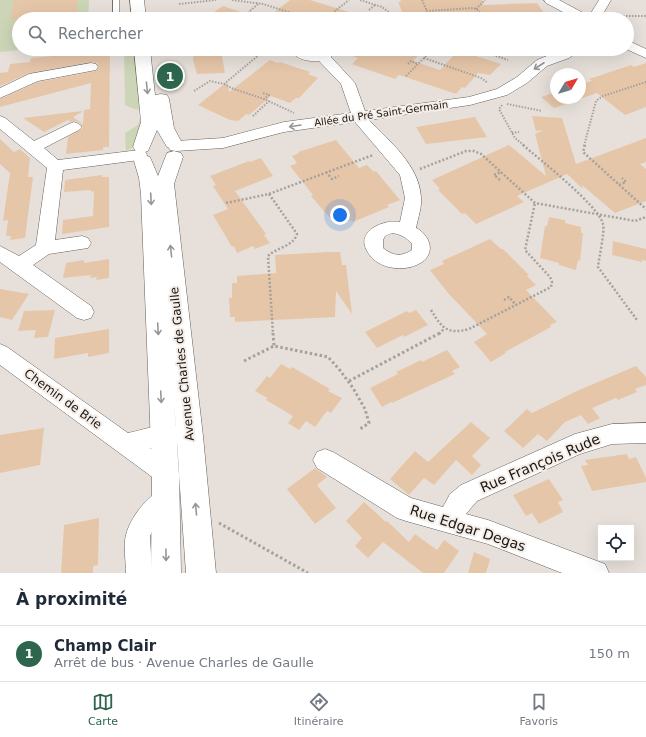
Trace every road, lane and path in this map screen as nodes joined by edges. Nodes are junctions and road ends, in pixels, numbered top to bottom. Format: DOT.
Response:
graph roads {
  1 [pos="116,0"];
  2 [pos="137,0"];
  3 [pos="216,0"];
  4 [pos="232,0"];
  5 [pos="349,0"];
  6 [pos="360,0"];
  7 [pos="422,0"];
  8 [pos="485,0"];
  9 [pos="550,0"];
  10 [pos="605,0"];
  11 [pos="259,3"];
  12 [pos="179,4"];
  13 [pos="375,5"];
  14 [pos="476,9"];
  15 [pos="369,10"];
  16 [pos="427,11"];
  17 [pos="116,12"];
  18 [pos="138,12"];
  19 [pos="248,12"];
  20 [pos="288,12"];
  21 [pos="334,12"];
  22 [pos="389,12"];
  23 [pos="478,12"];
  24 [pos="572,12"];
  25 [pos="598,12"];
  26 [pos="634,16"];
  27 [pos="646,16"];
  28 [pos="634,48"];
  29 [pos="646,54"];
  30 [pos="143,56"];
  31 [pos="157,56"];
  32 [pos="258,56"];
  33 [pos="330,56"];
  34 [pos="496,56"];
  35 [pos="561,56"];
  36 [pos="424,58"];
  37 [pos="508,60"];
  38 [pos="408,64"];
  39 [pos="418,64"];
  40 [pos="92,67"];
  41 [pos="406,76"];
  42 [pos="646,82"];
  43 [pos="224,84"];
  44 [pos="194,92"];
  45 [pos="263,92"];
  46 [pos="502,92"];
  47 [pos="0,94"];
  48 [pos="264,99"];
  49 [pos="269,101"];
  50 [pos="542,111"];
  51 [pos="253,116"];
  52 [pos="361,117"];
  53 [pos="0,121"];
  54 [pos="306,124"];
  55 [pos="74,127"];
  56 [pos="519,132"];
  57 [pos="512,133"];
  58 [pos="32,148"];
  59 [pos="174,149"];
  60 [pos="388,150"];
  61 [pos="141,154"];
  62 [pos="55,166"];
  63 [pos="326,172"];
  64 [pos="501,172"];
  65 [pos="407,173"];
  66 [pos="339,176"];
  67 [pos="622,178"];
  68 [pos="500,180"];
  69 [pos="619,185"];
  70 [pos="269,194"];
  71 [pos="226,203"];
  72 [pos="535,203"];
  73 [pos="646,209"];
  74 [pos="598,214"];
  75 [pos="646,217"];
  76 [pos="407,229"];
  77 [pos="82,243"];
  78 [pos="44,248"];
  79 [pos="0,253"];
  80 [pos="19,265"];
  81 [pos="504,300"];
  82 [pos="516,305"];
  83 [pos="431,310"];
  84 [pos="84,312"];
  85 [pos="637,320"];
  86 [pos="444,329"];
  87 [pos="274,346"];
  88 [pos="0,353"];
  89 [pos="244,361"];
  90 [pos="349,381"];
  91 [pos="360,429"];
  92 [pos="646,433"];
  93 [pos="163,435"];
  94 [pos="190,436"];
  95 [pos="126,444"];
  96 [pos="325,460"];
  97 [pos="166,487"];
  98 [pos="218,516"];
  99 [pos="450,520"];
  100 [pos="139,573"];
  101 [pos="166,573"];
  102 [pos="201,573"];
  103 [pos="308,573"];
  104 [pos="596,573"];
  1 -- 17 [label="lane"];
  2 -- 18 [label="main road"];
  3 -- 12 [label="path"];
  4 -- 11 [label="path"];
  5 -- 21 [label="path"];
  6 -- 13 [label="path"];
  7 -- 16 [label="path"];
  8 -- 14 [label="path"];
  9 -- 24 [label="street"];
  10 -- 25 [label="street"];
  11 -- 19 [label="path"];
  11 -- 20 [label="path"];
  13 -- 15 [label="path"];
  13 -- 22 [label="path"];
  14 -- 16 [label="path"];
  14 -- 23 [label="path"];
  26 -- 27 [label="path"];
  28 -- 29 [label="street"];
  30 -- 61 [label="main road, one-way"];
  31 -- 59 [label="main road"];
  32 -- 43 [label="path"];
  33 -- 52 [label="street"];
  34 -- 37 [label="path"];
  35 -- 46 [label="street, Allée du Pré Saint-Germain, one-way"];
  36 -- 39 [label="path"];
  36 -- 46 [label="path"];
  38 -- 39 [label="path"];
  39 -- 41 [label="path"];
  40 -- 47 [label="street"];
  42 -- 69 [label="path"];
  43 -- 44 [label="path"];
  43 -- 48 [label="path"];
  45 -- 48 [label="path"];
  46 -- 52 [label="street, Allée du Pré Saint-Germain"];
  48 -- 49 [label="path"];
  49 -- 51 [label="path"];
  49 -- 54 [label="path"];
  50 -- 57 [label="path"];
  52 -- 54 [label="street, Allée du Pré Saint-Germain"];
  52 -- 60 [label="street"];
  53 -- 58 [label="street"];
  54 -- 59 [label="street, Allée du Pré Saint-Germain, one-way"];
  55 -- 58 [label="street"];
  56 -- 57 [label="path"];
  57 -- 74 [label="path"];
  58 -- 62 [label="street"];
  59 -- 61 [label="main road"];
  94 -- 59 [label="main road, Avenue Charles de Gaulle, one-way"];
  60 -- 63 [label="path"];
  60 -- 65 [label="street"];
  61 -- 62 [label="street"];
  61 -- 93 [label="main road, Avenue Charles de Gaulle, one-way"];
  62 -- 78 [label="street"];
  63 -- 66 [label="path"];
  63 -- 70 [label="path"];
  64 -- 65 [label="path"];
  64 -- 68 [label="path"];
  64 -- 72 [label="path"];
  65 -- 76 [label="street"];
  67 -- 69 [label="path"];
  69 -- 73 [label="path"];
  70 -- 71 [label="path"];
  70 -- 87 [label="path"];
  72 -- 74 [label="path"];
  72 -- 82 [label="path"];
  74 -- 75 [label="path"];
  74 -- 85 [label="path"];
  77 -- 78 [label="street"];
  78 -- 80 [label="street"];
  79 -- 80 [label="street"];
  80 -- 84 [label="street"];
  81 -- 82 [label="path"];
  82 -- 86 [label="path"];
  83 -- 86 [label="path"];
  86 -- 90 [label="path"];
  87 -- 89 [label="path"];
  87 -- 90 [label="path"];
  88 -- 95 [label="street, Chemin de Brie"];
  90 -- 91 [label="path"];
  92 -- 99 [label="street, Rue François Rude"];
  93 -- 94 [label="street"];
  93 -- 95 [label="street"];
  93 -- 97 [label="main road, Avenue Charles de Gaulle"];
  102 -- 94 [label="main road, Avenue Charles de Gaulle, one-way"];
  95 -- 97 [label="street, Chemin de Brie"];
  96 -- 99 [label="street, Rue Edgar Degas"];
  97 -- 100 [label="street"];
  97 -- 101 [label="main road, Avenue Charles de Gaulle, one-way"];
  98 -- 103 [label="path"];
  99 -- 104 [label="street, Rue Edgar Degas"];
}
